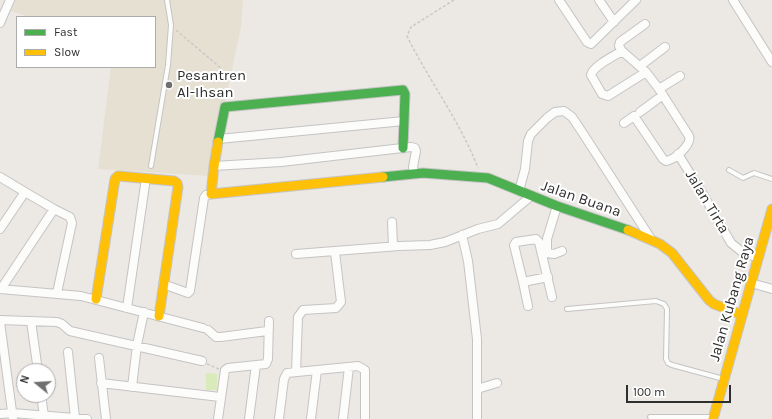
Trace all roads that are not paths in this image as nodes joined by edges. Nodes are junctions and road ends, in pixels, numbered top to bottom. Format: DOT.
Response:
graph roads {
  1 [pos="10,0"];
  2 [pos="167,0"];
  3 [pos="558,0"];
  4 [pos="599,0"];
  5 [pos="636,0"];
  6 [pos="733,0"];
  7 [pos="614,22"];
  8 [pos="0,23"];
  9 [pos="645,24"];
  10 [pos="665,47"];
  11 [pos="622,51"];
  12 [pos="772,62"];
  13 [pos="640,66"];
  14 [pos="646,72"];
  15 [pos="680,76"];
  16 [pos="661,92"];
  17 [pos="640,112"];
  18 [pos="404,121"];
  19 [pos="624,123"];
  20 [pos="219,139"];
  21 [pos="403,148"];
  22 [pos="678,154"];
  23 [pos="151,166"];
  24 [pos="214,166"];
  25 [pos="729,170"];
  26 [pos="414,174"];
  27 [pos="0,177"];
  28 [pos="146,178"];
  29 [pos="772,179"];
  30 [pos="518,190"];
  31 [pos="25,192"];
  32 [pos="210,194"];
  33 [pos="531,196"];
  34 [pos="557,206"];
  35 [pos="54,209"];
  36 [pos="772,209"];
  37 [pos="392,222"];
  38 [pos="0,229"];
  39 [pos="462,235"];
  40 [pos="651,239"];
  41 [pos="393,246"];
  42 [pos="335,252"];
  43 [pos="562,252"];
  44 [pos="296,254"];
  45 [pos="544,254"];
  46 [pos="758,258"];
  47 [pos="548,277"];
  48 [pos="523,282"];
  49 [pos="751,282"];
  50 [pos="163,284"];
  51 [pos="1,289"];
  52 [pos="772,289"];
  53 [pos="57,293"];
  54 [pos="552,297"];
  55 [pos="96,300"];
  56 [pos="528,306"];
  57 [pos="127,308"];
  58 [pos="567,309"];
  59 [pos="144,312"];
  60 [pos="742,315"];
  61 [pos="159,316"];
  62 [pos="0,321"];
  63 [pos="31,321"];
  64 [pos="269,321"];
  65 [pos="267,331"];
  66 [pos="137,345"];
  67 [pos="68,352"];
  68 [pos="99,358"];
  69 [pos="202,361"];
  70 [pos="37,363"];
  71 [pos="256,365"];
  72 [pos="349,367"];
  73 [pos="317,370"];
  74 [pos="296,372"];
  75 [pos="724,379"];
  76 [pos="101,383"];
  77 [pos="497,383"];
  78 [pos="132,387"];
  79 [pos="477,389"];
  80 [pos="220,397"];
  81 [pos="42,403"];
  82 [pos="0,414"];
  83 [pos="12,416"];
  84 [pos="44,416"];
  85 [pos="650,417"];
  86 [pos="75,418"];
  87 [pos="713,418"];
  88 [pos="87,419"];
  89 [pos="106,419"];
  90 [pos="218,419"];
  91 [pos="249,419"];
  92 [pos="279,419"];
  93 [pos="311,419"];
  94 [pos="343,419"];
  95 [pos="365,419"];
  96 [pos="477,419"];
  1 -- 8 [label="street"];
  2 -- 23 [label="lane"];
  3 -- 7 [label="street"];
  4 -- 7 [label="street"];
  5 -- 7 [label="street"];
  6 -- 12 [label="street"];
  9 -- 11 [label="street"];
  10 -- 13 [label="street"];
  11 -- 13 [label="street"];
  11 -- 14 [label="street"];
  13 -- 14 [label="street"];
  14 -- 16 [label="street"];
  15 -- 16 [label="street"];
  16 -- 17 [label="street"];
  16 -- 22 [label="street"];
  18 -- 20 [label="street"];
  18 -- 20 [label="main road"];
  18 -- 21 [label="main road"];
  19 -- 22 [label="street"];
  20 -- 24 [label="main road"];
  21 -- 24 [label="street"];
  21 -- 26 [label="street"];
  22 -- 46 [label="street, Jalan Tirta"];
  24 -- 32 [label="main road"];
  25 -- 29 [label="lane"];
  26 -- 30 [label="main road"];
  26 -- 32 [label="main road"];
  27 -- 31 [label="street"];
  28 -- 50 [label="main road"];
  28 -- 55 [label="main road"];
  28 -- 57 [label="street"];
  30 -- 33 [label="main road"];
  30 -- 40 [label="street"];
  31 -- 35 [label="street"];
  31 -- 38 [label="street"];
  32 -- 50 [label="street"];
  33 -- 34 [label="main road, Jalan Buana"];
  33 -- 39 [label="street, Jalan Buana"];
  34 -- 40 [label="main road, Jalan Buana"];
  34 -- 45 [label="street"];
  35 -- 51 [label="street"];
  35 -- 53 [label="street"];
  36 -- 46 [label="main road, Jalan Kubang Raya"];
  37 -- 41 [label="street"];
  39 -- 41 [label="street, Jalan Buana"];
  39 -- 79 [label="street"];
  40 -- 60 [label="main road, Jalan Buana"];
  41 -- 42 [label="street, Jalan Buana"];
  42 -- 44 [label="street, Jalan Buana"];
  42 -- 74 [label="street"];
  43 -- 45 [label="street"];
  45 -- 47 [label="street"];
  45 -- 48 [label="street"];
  46 -- 49 [label="main road, Jalan Kubang Raya"];
  47 -- 48 [label="street"];
  47 -- 54 [label="street"];
  48 -- 56 [label="street"];
  49 -- 52 [label="street"];
  49 -- 60 [label="main road, Jalan Kubang Raya"];
  50 -- 61 [label="main road"];
  51 -- 53 [label="street"];
  53 -- 55 [label="street"];
  55 -- 57 [label="street"];
  57 -- 59 [label="street"];
  58 -- 75 [label="lane"];
  59 -- 61 [label="street"];
  59 -- 66 [label="street"];
  60 -- 75 [label="main road, Jalan Kubang Raya"];
  61 -- 65 [label="street"];
  62 -- 63 [label="street"];
  62 -- 83 [label="street"];
  63 -- 66 [label="street"];
  63 -- 70 [label="street"];
  64 -- 65 [label="street"];
  65 -- 71 [label="street"];
  66 -- 69 [label="street"];
  66 -- 78 [label="street"];
  67 -- 86 [label="street"];
  68 -- 76 [label="street"];
  71 -- 80 [label="street"];
  71 -- 91 [label="street"];
  72 -- 73 [label="street"];
  72 -- 94 [label="street"];
  72 -- 95 [label="street"];
  73 -- 74 [label="street"];
  73 -- 93 [label="street"];
  74 -- 92 [label="street"];
  75 -- 87 [label="main road, Jalan Kubang Raya"];
  76 -- 78 [label="street"];
  76 -- 89 [label="street"];
  77 -- 79 [label="street"];
  78 -- 80 [label="street"];
  79 -- 96 [label="street"];
  80 -- 90 [label="street"];
  81 -- 84 [label="street"];
  82 -- 83 [label="street"];
  83 -- 84 [label="street"];
  84 -- 86 [label="street"];
  85 -- 87 [label="lane"];
  86 -- 88 [label="street"];
}
